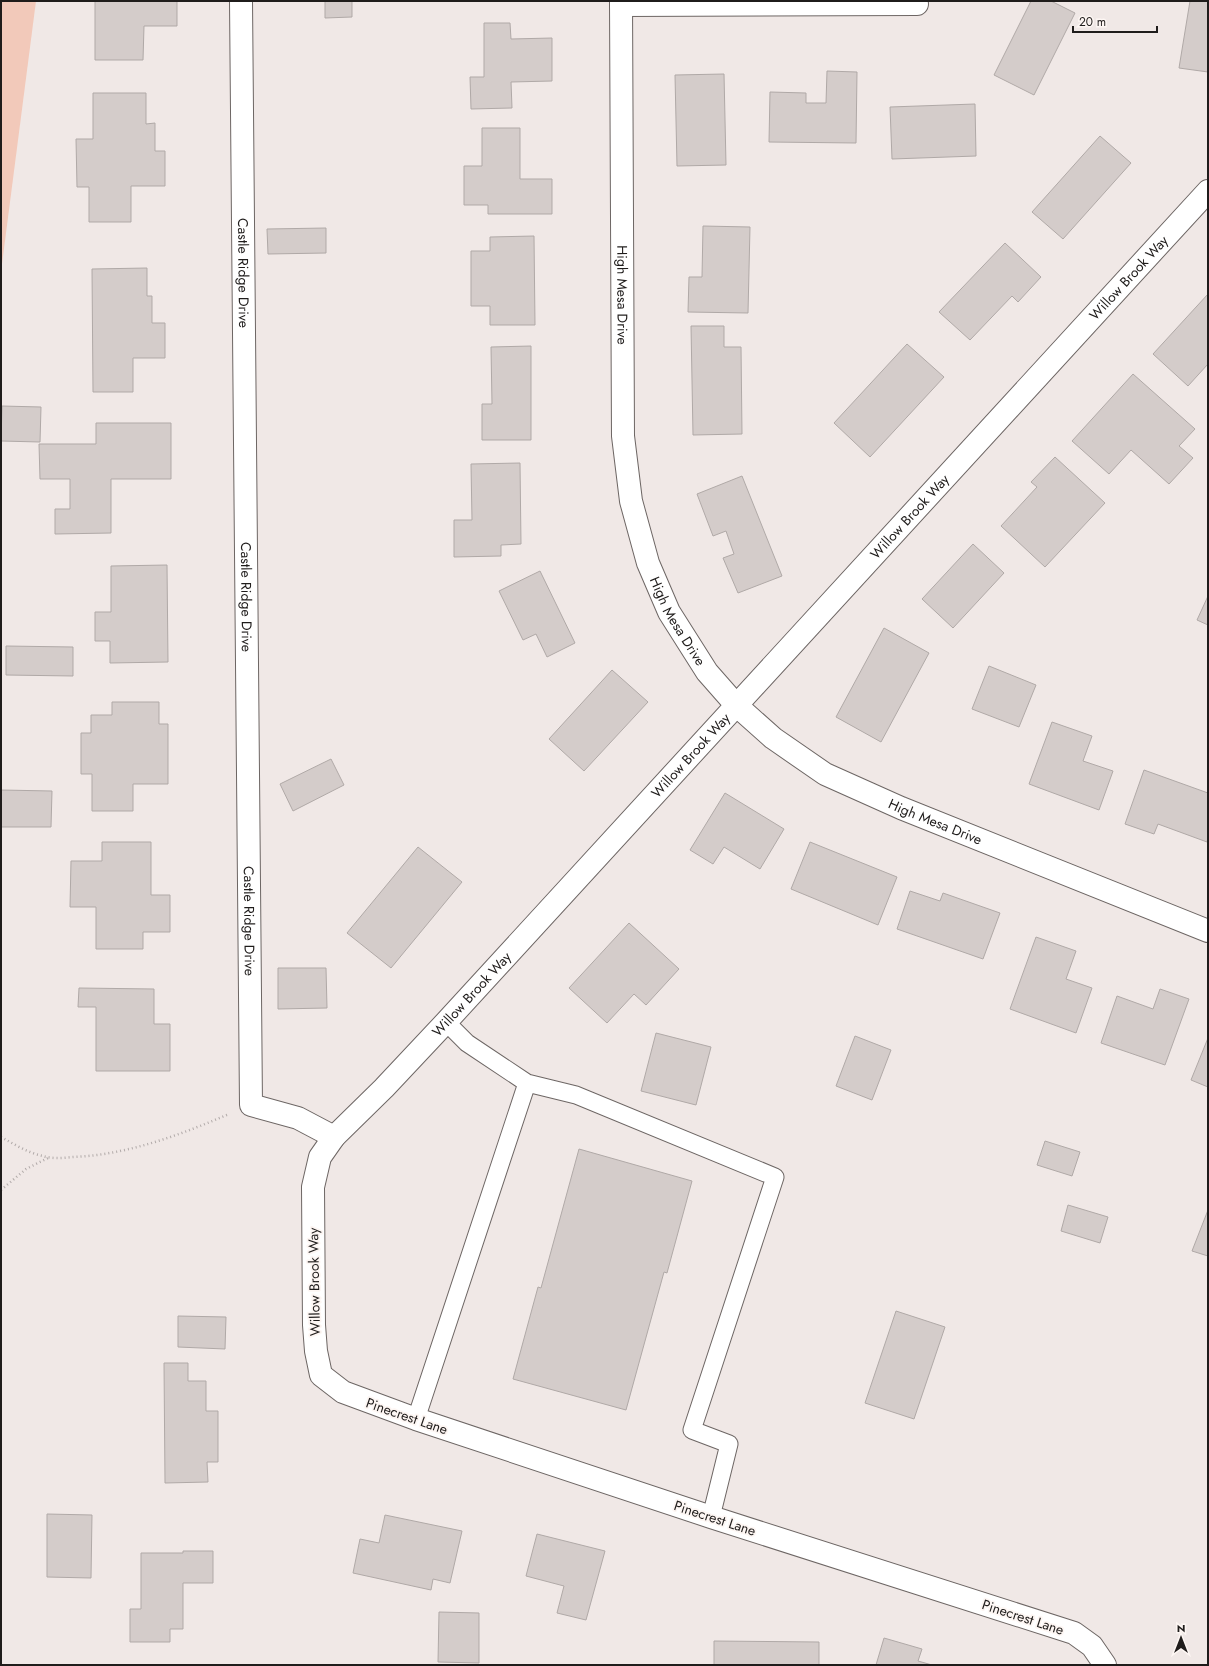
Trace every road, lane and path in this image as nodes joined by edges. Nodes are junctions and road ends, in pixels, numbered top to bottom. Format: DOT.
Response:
graph roads {
  1 [pos="241,1"];
  2 [pos="621,3"];
  3 [pos="917,4"];
  4 [pos="1208,191"];
  5 [pos="736,705"];
  6 [pos="1208,931"];
  7 [pos="446,1022"];
  8 [pos="527,1083"];
  9 [pos="251,1104"];
  10 [pos="1,1137"];
  11 [pos="334,1137"];
  12 [pos="50,1157"];
  13 [pos="1,1190"];
  14 [pos="321,1375"];
  15 [pos="416,1419"];
  16 [pos="711,1517"];
  17 [pos="1105,1664"];
  1 -- 9 [label="street, Castle Ridge Drive"];
  2 -- 3 [label="street"];
  2 -- 5 [label="street, High Mesa Drive"];
  4 -- 5 [label="street, Willow Brook Way"];
  5 -- 6 [label="street, High Mesa Drive"];
  5 -- 7 [label="street, Willow Brook Way"];
  7 -- 8 [label="lane"];
  7 -- 11 [label="street, Willow Brook Way"];
  8 -- 15 [label="lane"];
  8 -- 16 [label="lane"];
  9 -- 11 [label="street"];
  9 -- 12 [label="path"];
  10 -- 12 [label="path"];
  11 -- 14 [label="street, Willow Brook Way"];
  12 -- 13 [label="path"];
  14 -- 15 [label="street, Pinecrest Lane"];
  15 -- 16 [label="street, Pinecrest Lane"];
  16 -- 17 [label="street, Pinecrest Lane"];
}
